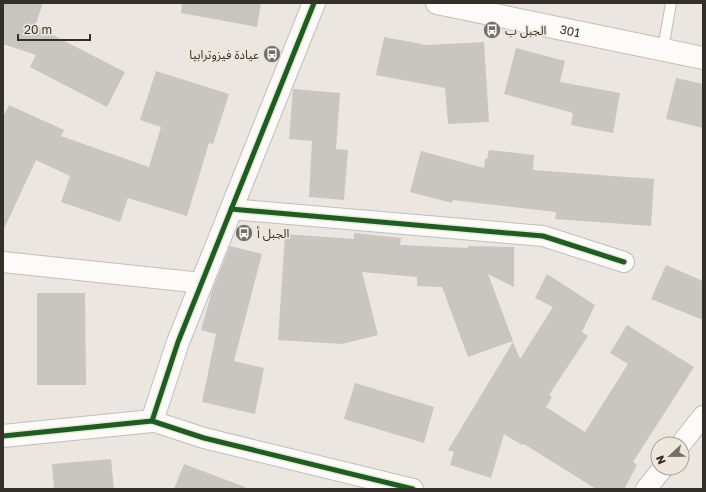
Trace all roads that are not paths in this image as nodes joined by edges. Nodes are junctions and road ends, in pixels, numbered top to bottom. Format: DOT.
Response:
graph roads {
  1 [pos="314,3"];
  2 [pos="438,3"];
  3 [pos="672,3"];
  4 [pos="663,49"];
  5 [pos="703,58"];
  6 [pos="231,210"];
  7 [pos="3,262"];
  8 [pos="624,262"];
  9 [pos="202,283"];
  10 [pos="703,416"];
  11 [pos="152,421"];
  12 [pos="3,436"];
  13 [pos="687,436"];
  14 [pos="657,476"];
  15 [pos="412,489"];
  16 [pos="646,489"];
  1 -- 6 [label="street"];
  2 -- 4 [label="street, 301"];
  3 -- 4 [label="lane"];
  4 -- 5 [label="street, 301"];
  6 -- 8 [label="street"];
  6 -- 9 [label="street"];
  7 -- 9 [label="street"];
  9 -- 11 [label="street"];
  10 -- 13 [label="street"];
  11 -- 12 [label="street"];
  11 -- 15 [label="street"];
  14 -- 16 [label="street"];
}
